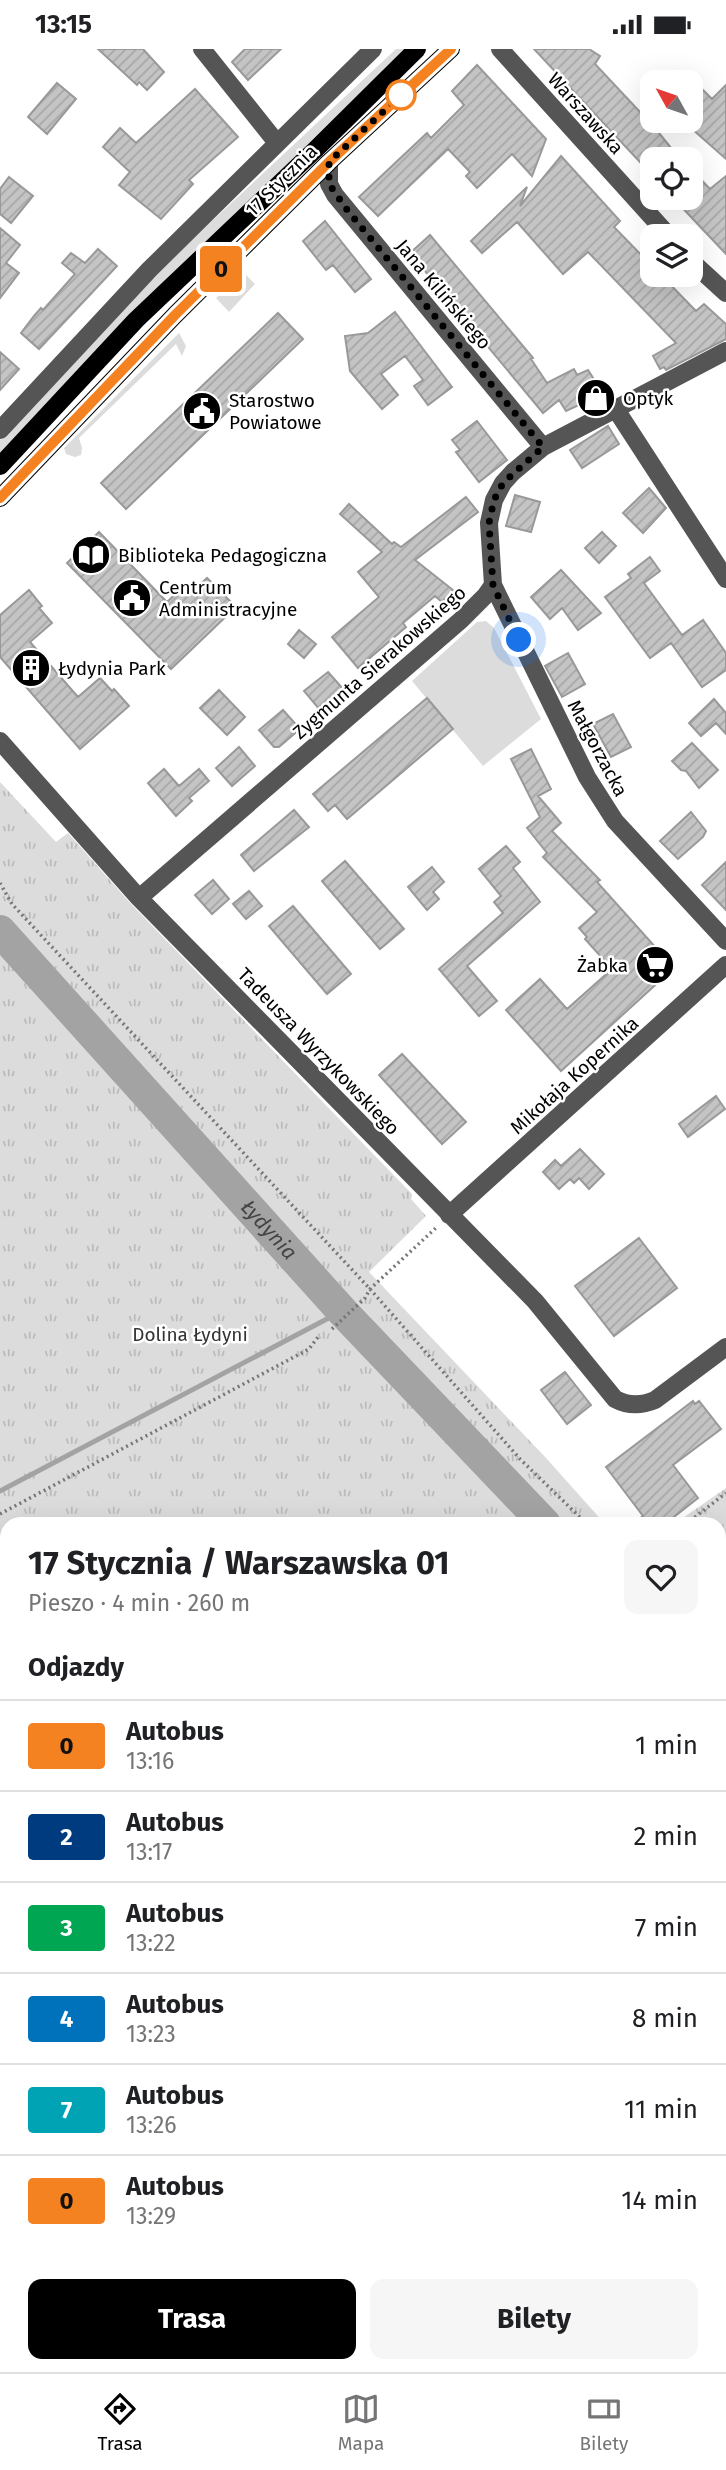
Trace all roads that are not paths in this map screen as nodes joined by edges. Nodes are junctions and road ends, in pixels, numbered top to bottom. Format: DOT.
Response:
graph roads {
  1 [pos="202,49"];
  2 [pos="373,49"];
  3 [pos="417,49"];
  4 [pos="451,49"];
  5 [pos="500,49"];
  6 [pos="276,143"];
  7 [pos="329,162"];
  8 [pos="658,224"];
  9 [pos="703,272"];
  10 [pos="726,293"];
  11 [pos="726,351"];
  12 [pos="615,408"];
  13 [pos="0,430"];
  14 [pos="543,447"];
  15 [pos="0,465"];
  16 [pos="0,498"];
  17 [pos="726,579"];
  18 [pos="493,585"];
  19 [pos="0,741"];
  20 [pos="139,898"];
  21 [pos="726,941"];
  22 [pos="726,965"];
  23 [pos="449,1215"];
  24 [pos="726,1347"];
  1 -- 6 [label="street"];
  2 -- 6 [label="street, 17 Stycznia"];
  3 -- 15 [label="main road, 17 Stycznia"];
  4 -- 7 [label="main road, 17 Stycznia"];
  5 -- 8 [label="street, Warszawska"];
  6 -- 13 [label="street, 17 Stycznia"];
  7 -- 14 [label="street, Jana Kilińskiego"];
  7 -- 16 [label="main road, 17 Stycznia"];
  9 -- 10 [label="street"];
  11 -- 12 [label="street, Zygmunta Sierakowskiego"];
  12 -- 14 [label="street, Zygmunta Sierakowskiego"];
  12 -- 17 [label="street"];
  14 -- 18 [label="street, Zygmunta Sierakowskiego"];
  18 -- 20 [label="street, Zygmunta Sierakowskiego"];
  18 -- 21 [label="street, Małgorzacka"];
  19 -- 20 [label="street, Tadeusza Wyrzykowskiego"];
  20 -- 23 [label="street, Tadeusza Wyrzykowskiego"];
  22 -- 23 [label="street, Mikołaja Kopernika"];
  23 -- 24 [label="street, Tadeusza Wyrzykowskiego"];
}
